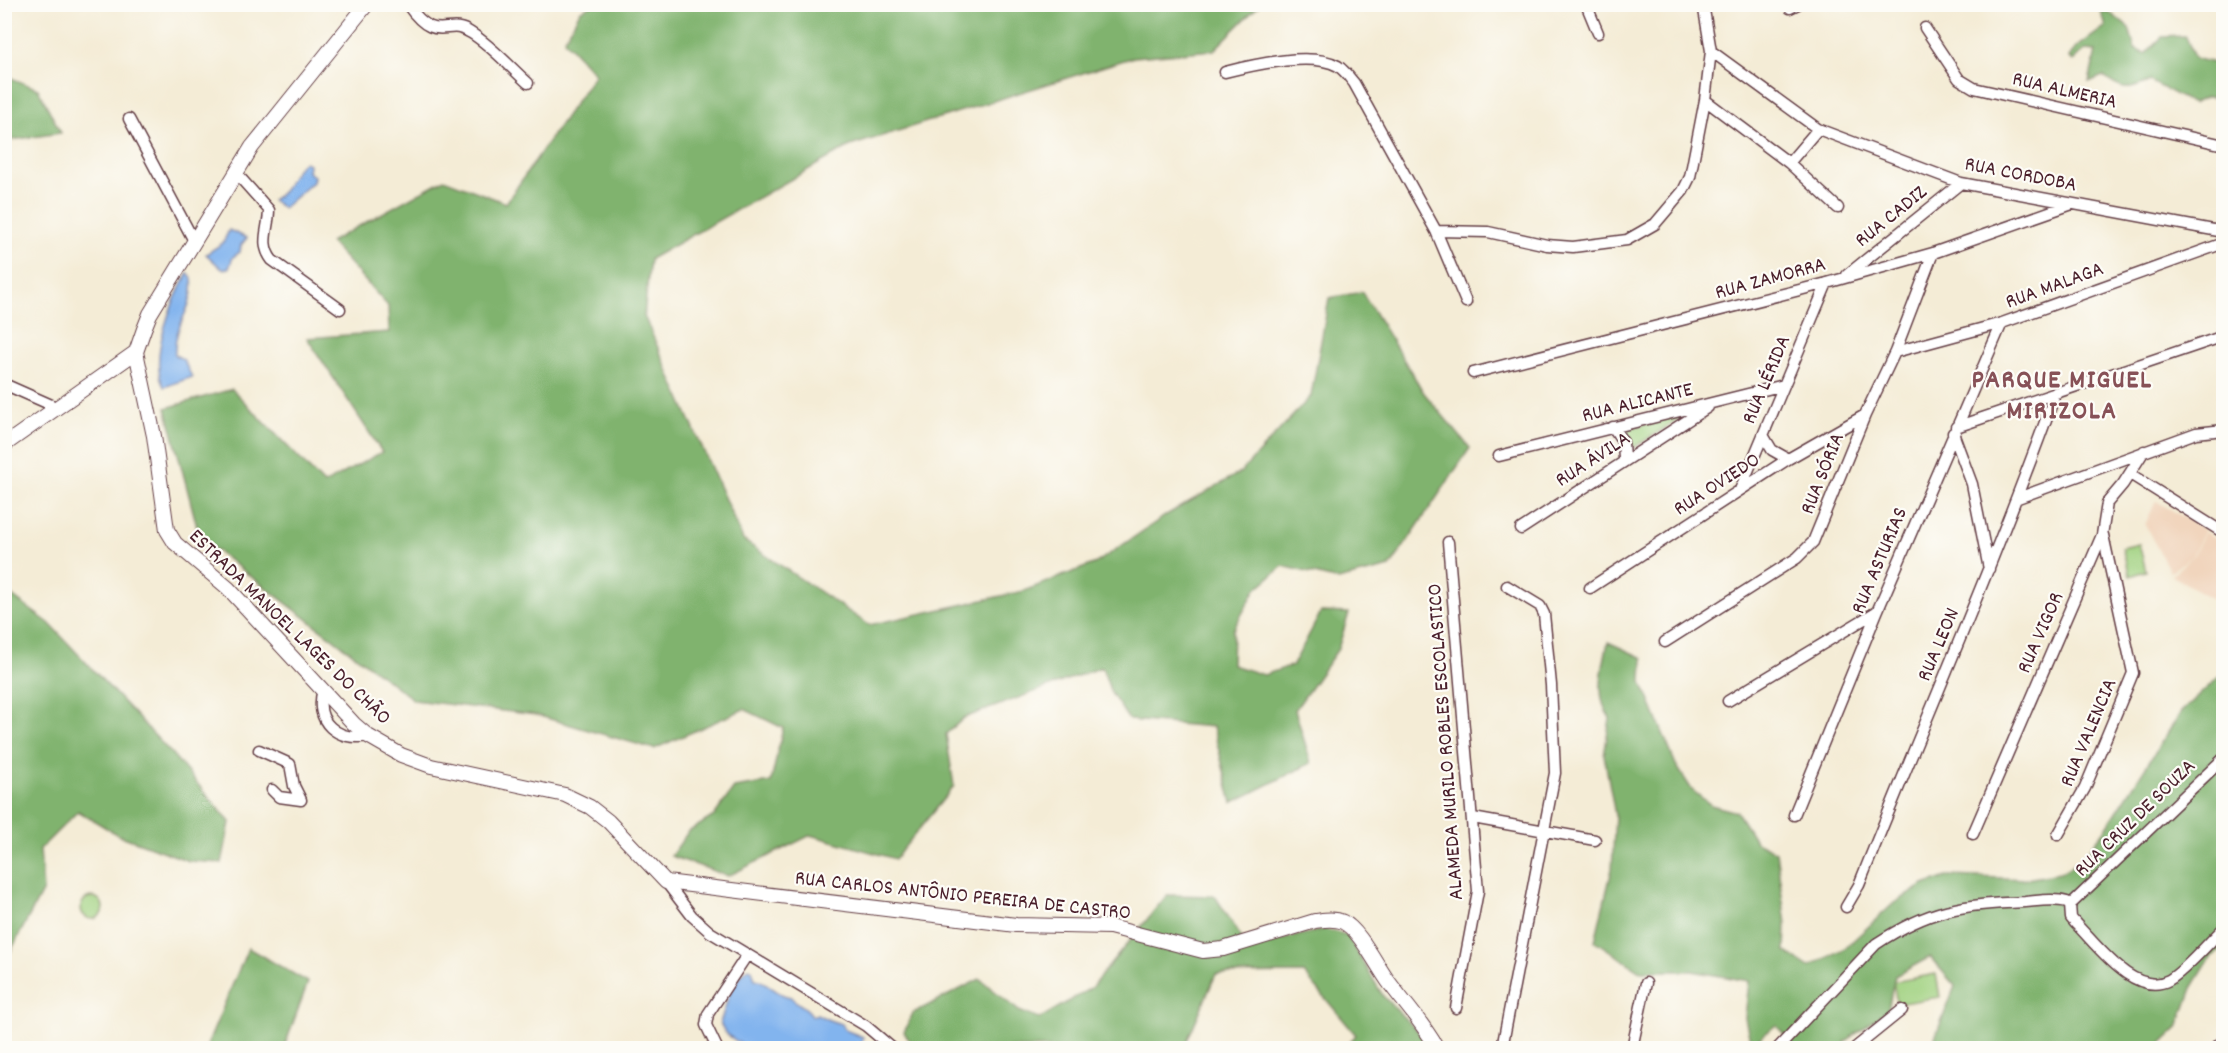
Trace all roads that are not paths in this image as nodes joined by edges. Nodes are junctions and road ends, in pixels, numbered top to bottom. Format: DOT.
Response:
graph roads {
  1 [pos="367,4"];
  2 [pos="407,4"];
  3 [pos="1586,4"];
  4 [pos="1703,4"];
  5 [pos="1925,28"];
  6 [pos="1598,33"];
  7 [pos="1711,51"];
  8 [pos="1225,72"];
  9 [pos="528,83"];
  10 [pos="1705,100"];
  11 [pos="129,119"];
  12 [pos="1818,129"];
  13 [pos="2223,145"];
  14 [pos="1789,164"];
  15 [pos="236,173"];
  16 [pos="1961,183"];
  17 [pos="2072,204"];
  18 [pos="1838,208"];
  19 [pos="1436,231"];
  20 [pos="2223,232"];
  21 [pos="194,241"];
  22 [pos="2223,243"];
  23 [pos="1933,253"];
  24 [pos="1842,278"];
  25 [pos="1827,283"];
  26 [pos="1466,302"];
  27 [pos="340,309"];
  28 [pos="2002,323"];
  29 [pos="2223,336"];
  30 [pos="136,352"];
  31 [pos="1895,352"];
  32 [pos="1473,373"];
  33 [pos="4,384"];
  34 [pos="1784,385"];
  35 [pos="2056,392"];
  36 [pos="1716,402"];
  37 [pos="56,407"];
  38 [pos="1865,415"];
  39 [pos="1612,427"];
  40 [pos="1955,430"];
  41 [pos="2223,430"];
  42 [pos="1763,435"];
  43 [pos="4,446"];
  44 [pos="2144,451"];
  45 [pos="1499,456"];
  46 [pos="1624,459"];
  47 [pos="1788,459"];
  48 [pos="2130,474"];
  49 [pos="1740,490"];
  50 [pos="2018,498"];
  51 [pos="1521,529"];
  52 [pos="2223,533"];
  53 [pos="2102,535"];
  54 [pos="1448,542"];
  55 [pos="1989,569"];
  56 [pos="1507,586"];
  57 [pos="1590,588"];
  58 [pos="1877,612"];
  59 [pos="1665,642"];
  60 [pos="323,690"];
  61 [pos="1728,701"];
  62 [pos="368,736"];
  63 [pos="259,750"];
  64 [pos="2223,758"];
  65 [pos="272,790"];
  66 [pos="1794,815"];
  67 [pos="1473,818"];
  68 [pos="1542,832"];
  69 [pos="1973,834"];
  70 [pos="2058,835"];
  71 [pos="1595,840"];
  72 [pos="666,882"];
  73 [pos="2070,905"];
  74 [pos="1846,907"];
  75 [pos="2223,928"];
  76 [pos="747,955"];
  77 [pos="1646,983"];
  78 [pos="1456,1008"];
  79 [pos="1902,1010"];
  80 [pos="2223,1040"];
  81 [pos="717,1048"];
  82 [pos="892,1048"];
  83 [pos="1437,1048"];
  84 [pos="1502,1048"];
  85 [pos="1632,1048"];
  86 [pos="1778,1048"];
  87 [pos="1855,1048"];
  88 [pos="2215,1048"];
  1 -- 15 [label="street"];
  2 -- 9 [label="street"];
  3 -- 6 [label="street"];
  4 -- 7 [label="street"];
  5 -- 13 [label="street, RUA ALMERIA"];
  7 -- 10 [label="street"];
  7 -- 12 [label="street, RUA CORDOBA"];
  8 -- 19 [label="street"];
  10 -- 14 [label="street"];
  10 -- 19 [label="street"];
  11 -- 21 [label="street"];
  12 -- 14 [label="street"];
  12 -- 16 [label="street, RUA CORDOBA"];
  14 -- 18 [label="street"];
  15 -- 21 [label="street"];
  15 -- 27 [label="street"];
  16 -- 17 [label="street, RUA CORDOBA"];
  16 -- 24 [label="street, RUA CADIZ"];
  17 -- 20 [label="street, RUA CORDOBA"];
  17 -- 23 [label="street, RUA ZAMORRA"];
  19 -- 26 [label="street"];
  21 -- 30 [label="street"];
  22 -- 28 [label="street, RUA MALAGA"];
  23 -- 24 [label="street, RUA ZAMORRA"];
  23 -- 31 [label="street, RUA SÓRIA"];
  24 -- 25 [label="street, RUA ZAMORRA"];
  25 -- 32 [label="street, RUA ZAMORRA"];
  25 -- 34 [label="street, RUA LÉRIDA"];
  28 -- 31 [label="street, RUA MALAGA"];
  28 -- 40 [label="street, RUA ASTURIAS"];
  29 -- 35 [label="street"];
  30 -- 37 [label="street"];
  30 -- 60 [label="street, ESTRADA MANOEL LAGES DO CHÃO"];
  31 -- 38 [label="street, RUA SÓRIA"];
  33 -- 37 [label="street"];
  34 -- 36 [label="street, RUA ALICANTE"];
  34 -- 42 [label="street, RUA LÉRIDA"];
  35 -- 40 [label="street"];
  35 -- 50 [label="street, RUA LEON"];
  36 -- 39 [label="street, RUA ALICANTE"];
  36 -- 46 [label="street, RUA ÁVILA"];
  37 -- 43 [label="street"];
  38 -- 47 [label="street, RUA OVIEDO"];
  38 -- 59 [label="street, RUA SÓRIA"];
  39 -- 45 [label="street, RUA ALICANTE"];
  39 -- 46 [label="street"];
  40 -- 55 [label="street"];
  40 -- 58 [label="street, RUA ASTURIAS"];
  41 -- 44 [label="street"];
  42 -- 47 [label="street"];
  42 -- 49 [label="street, RUA LÉRIDA"];
  44 -- 48 [label="street, RUA VIGOR"];
  44 -- 50 [label="street"];
  46 -- 51 [label="street, RUA ÁVILA"];
  47 -- 49 [label="street, RUA OVIEDO"];
  48 -- 52 [label="street"];
  48 -- 53 [label="street, RUA VIGOR"];
  49 -- 57 [label="street, RUA OVIEDO"];
  50 -- 55 [label="street, RUA LEON"];
  53 -- 69 [label="street, RUA VIGOR"];
  53 -- 70 [label="street, RUA VALENCIA"];
  54 -- 67 [label="street, ALAMEDA MURILO ROBLES ESCOLASTICO"];
  55 -- 74 [label="street, RUA LEON"];
  56 -- 68 [label="street"];
  58 -- 61 [label="street"];
  58 -- 66 [label="street, RUA ASTURIAS"];
  60 -- 62 [label="street, ESTRADA MANOEL LAGES DO CHÃO"];
  60 -- 62 [label="street"];
  62 -- 72 [label="street, ESTRADA MANOEL LAGES DO CHÃO"];
  63 -- 65 [label="street"];
  64 -- 73 [label="street, RUA CRUZ DE SOUZA"];
  67 -- 68 [label="street"];
  67 -- 78 [label="street, ALAMEDA MURILO ROBLES ESCOLASTICO"];
  68 -- 71 [label="street"];
  68 -- 84 [label="street"];
  72 -- 76 [label="street, ESTRADA MANOEL LAGES DO CHÃO"];
  72 -- 83 [label="street, RUA CARLOS ANTÔNIO PEREIRA DE CASTRO"];
  73 -- 75 [label="street"];
  73 -- 86 [label="street"];
  76 -- 81 [label="street"];
  76 -- 82 [label="street, ESTRADA MANOEL LAGES DO CHÃO"];
  77 -- 85 [label="street"];
  79 -- 87 [label="street"];
  80 -- 88 [label="street"];
}
